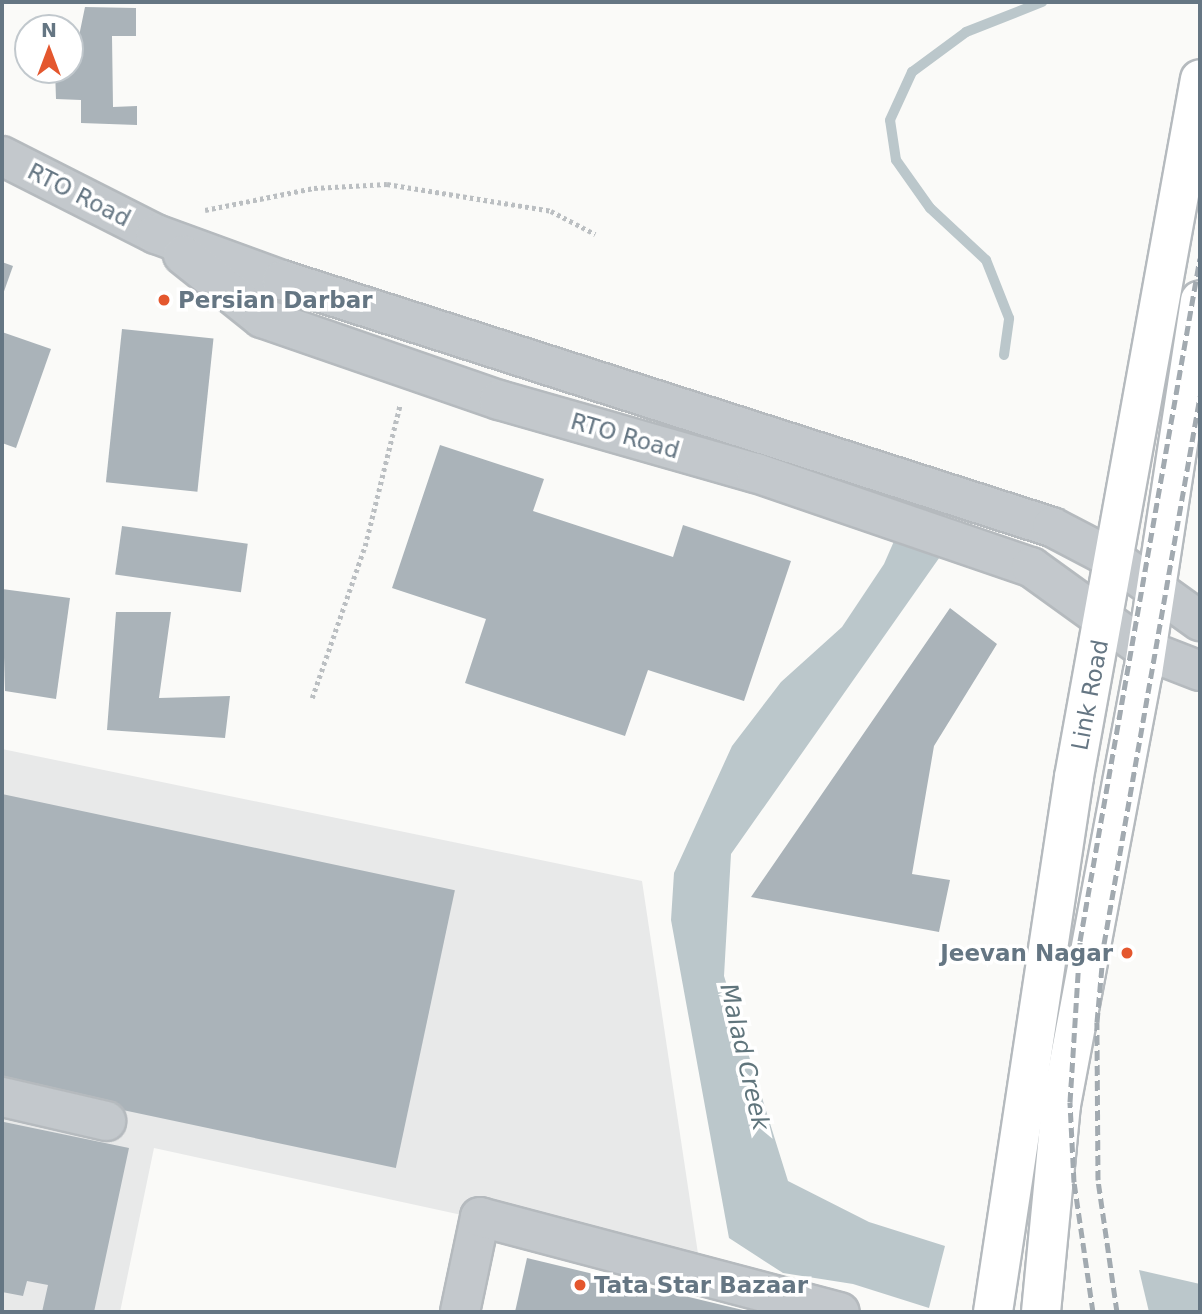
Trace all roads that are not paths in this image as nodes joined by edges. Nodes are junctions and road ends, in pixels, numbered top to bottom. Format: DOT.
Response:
graph roads {
  1 [pos="1200,79"];
  2 [pos="2,156"];
  3 [pos="156,234"];
  4 [pos="1200,300"];
  5 [pos="1115,560"];
  6 [pos="1155,595"];
  7 [pos="1106,615"];
  8 [pos="1200,621"];
  9 [pos="1146,650"];
  10 [pos="1200,671"];
  11 [pos="2,1097"];
  12 [pos="106,1121"];
  13 [pos="460,1312"];
  14 [pos="840,1312"];
  15 [pos="993,1312"];
  16 [pos="1041,1312"];
  1 -- 5 [label="main road, Link Road"];
  2 -- 3 [label="street, RTO Road"];
  3 -- 5 [label="street, RTO Road"];
  3 -- 7 [label="street, RTO Road"];
  4 -- 6 [label="main road, Link Road"];
  5 -- 6 [label="street, RTO Road"];
  5 -- 7 [label="main road, Link Road"];
  6 -- 8 [label="street, RTO Road"];
  6 -- 9 [label="main road, Link Road"];
  7 -- 9 [label="street, RTO Road"];
  7 -- 15 [label="main road, Link Road"];
  9 -- 10 [label="street, RTO Road"];
  9 -- 16 [label="main road, Link Road"];
  11 -- 12 [label="street"];
  13 -- 14 [label="street"];
}
